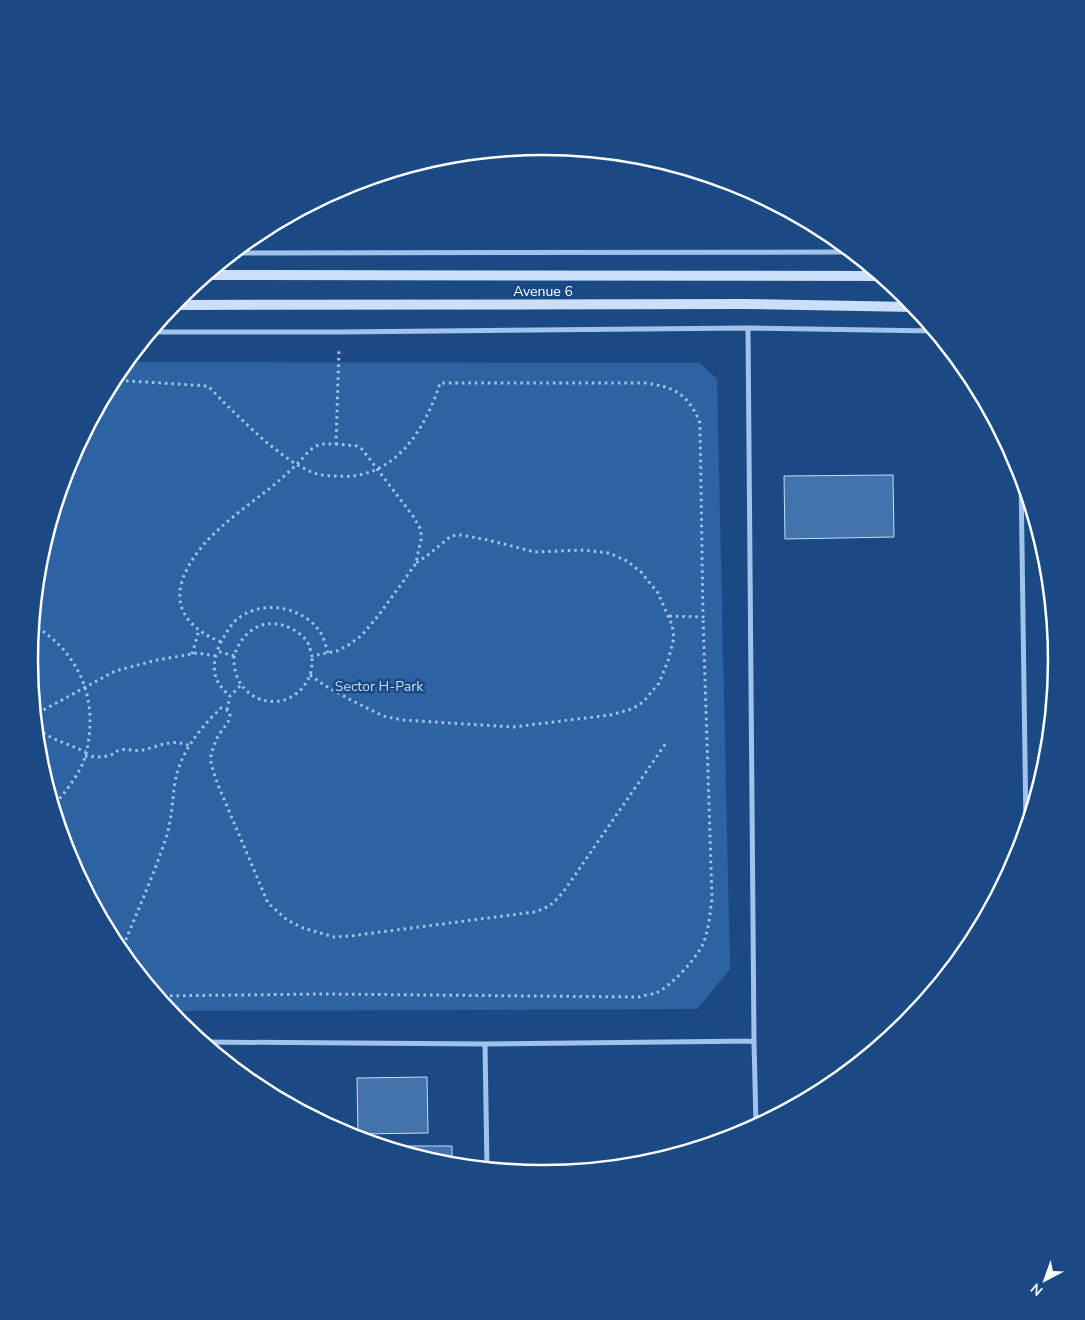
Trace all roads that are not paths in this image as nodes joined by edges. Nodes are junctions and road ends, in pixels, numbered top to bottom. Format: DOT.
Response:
graph roads {
  1 [pos="840,252"];
  2 [pos="242,254"];
  3 [pos="216,275"];
  4 [pos="870,276"];
  5 [pos="183,305"];
  6 [pos="903,307"];
  7 [pos="748,328"];
  8 [pos="925,331"];
  9 [pos="159,332"];
  10 [pos="1021,499"];
  11 [pos="1026,806"];
  12 [pos="754,1041"];
  13 [pos="214,1042"];
  14 [pos="485,1044"];
  15 [pos="756,1118"];
  16 [pos="487,1162"];
  1 -- 2 [label="street"];
  3 -- 4 [label="main road, Avenue 6"];
  5 -- 6 [label="main road, Avenue 6"];
  7 -- 8 [label="street"];
  7 -- 9 [label="street"];
  7 -- 12 [label="street"];
  10 -- 11 [label="street"];
  12 -- 14 [label="street"];
  12 -- 15 [label="street"];
  13 -- 14 [label="street"];
  14 -- 16 [label="street"];
}
